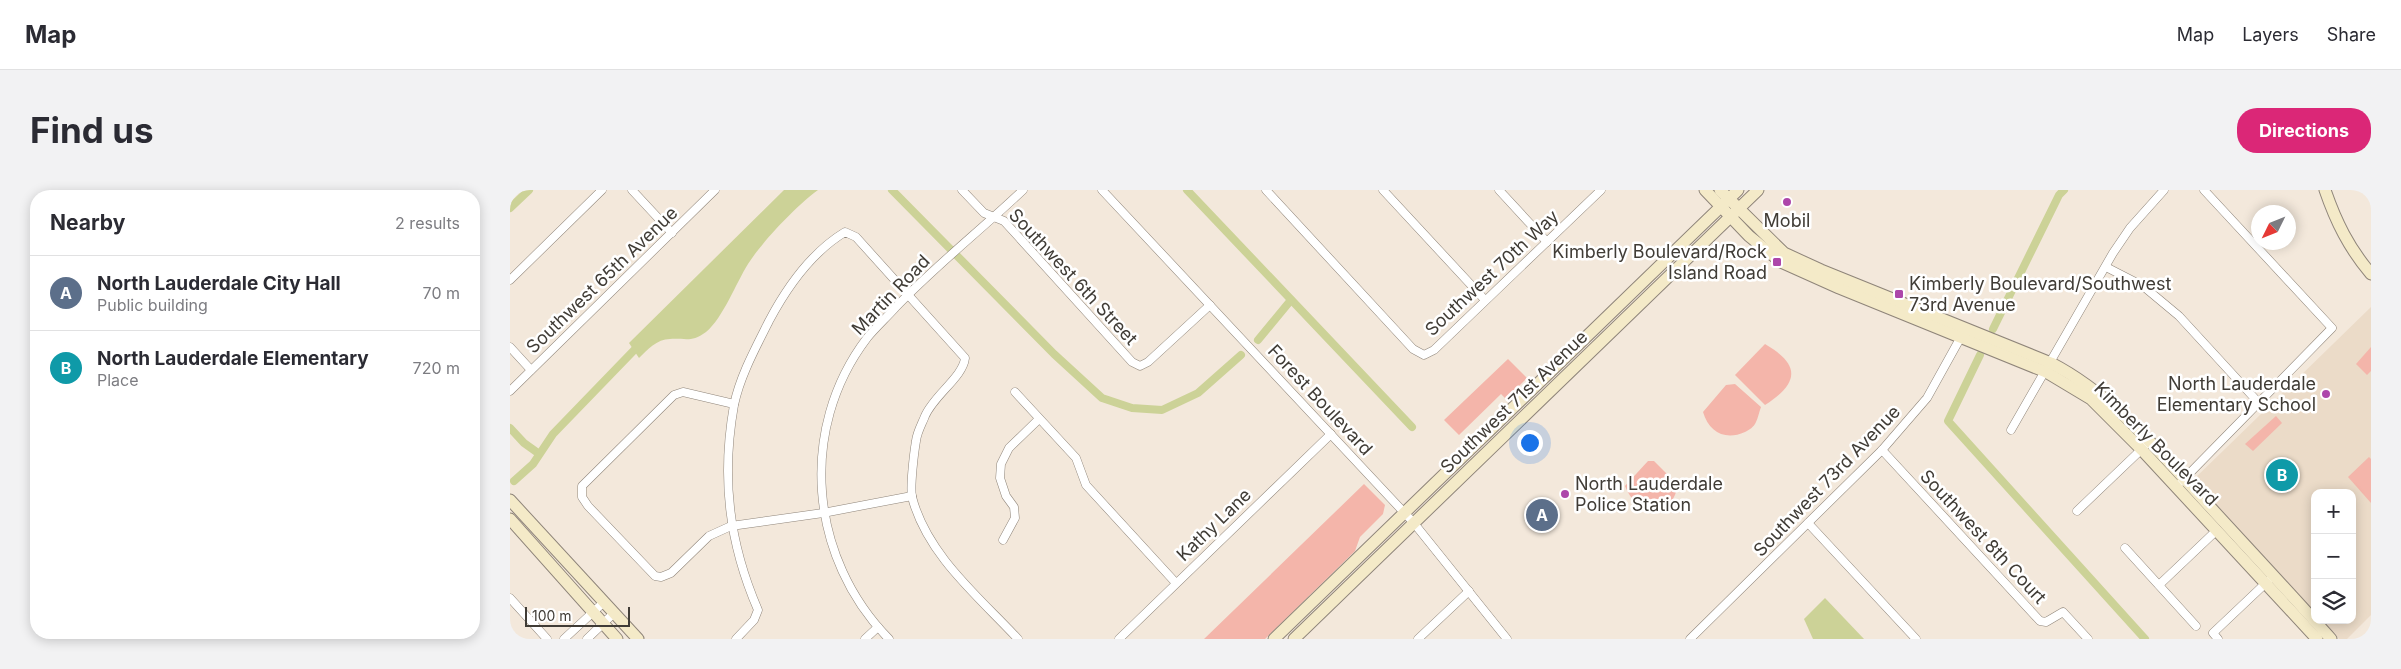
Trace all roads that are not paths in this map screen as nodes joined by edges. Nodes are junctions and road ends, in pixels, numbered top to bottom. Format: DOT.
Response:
graph roads {
  1 [pos="602,190"];
  2 [pos="632,190"];
  3 [pos="714,190"];
  4 [pos="962,190"];
  5 [pos="1023,190"];
  6 [pos="1102,190"];
  7 [pos="1266,190"];
  8 [pos="1383,190"];
  9 [pos="1499,190"];
  10 [pos="1600,190"];
  11 [pos="1705,190"];
  12 [pos="1720,190"];
  13 [pos="1738,190"];
  14 [pos="1758,190"];
  15 [pos="2164,190"];
  16 [pos="2204,190"];
  17 [pos="2325,190"];
  18 [pos="1725,203"];
  19 [pos="1735,213"];
  20 [pos="995,216"];
  21 [pos="672,233"];
  22 [pos="1547,242"];
  23 [pos="2106,267"];
  24 [pos="2371,274"];
  25 [pos="510,280"];
  26 [pos="909,294"];
  27 [pos="1486,300"];
  28 [pos="1210,305"];
  29 [pos="1963,332"];
  30 [pos="510,347"];
  31 [pos="2049,367"];
  32 [pos="531,370"];
  33 [pos="510,391"];
  34 [pos="1015,392"];
  35 [pos="2258,402"];
  36 [pos="734,404"];
  37 [pos="1040,419"];
  38 [pos="2011,430"];
  39 [pos="1331,434"];
  40 [pos="2146,446"];
  41 [pos="1882,450"];
  42 [pos="2180,483"];
  43 [pos="912,496"];
  44 [pos="510,500"];
  45 [pos="2077,511"];
  46 [pos="1403,512"];
  47 [pos="823,513"];
  48 [pos="510,519"];
  49 [pos="1413,522"];
  50 [pos="1808,523"];
  51 [pos="731,526"];
  52 [pos="2217,530"];
  53 [pos="1003,540"];
  54 [pos="2125,548"];
  55 [pos="2270,580"];
  56 [pos="1175,582"];
  57 [pos="2159,586"];
  58 [pos="1469,590"];
  59 [pos="510,598"];
  60 [pos="604,602"];
  61 [pos="2288,608"];
  62 [pos="593,613"];
  63 [pos="614,613"];
  64 [pos="603,624"];
  65 [pos="2196,626"];
  66 [pos="878,627"];
  67 [pos="2216,636"];
  68 [pos="547,639"];
  69 [pos="564,639"];
  70 [pos="587,639"];
  71 [pos="617,639"];
  72 [pos="638,639"];
  73 [pos="736,639"];
  74 [pos="865,639"];
  75 [pos="889,639"];
  76 [pos="1018,639"];
  77 [pos="1119,639"];
  78 [pos="1274,639"];
  79 [pos="1294,639"];
  80 [pos="1418,639"];
  81 [pos="1507,639"];
  82 [pos="1690,639"];
  83 [pos="1916,639"];
  84 [pos="2088,639"];
  85 [pos="2317,639"];
  86 [pos="2326,639"];
  87 [pos="2331,639"];
  1 -- 25 [label="street"];
  2 -- 21 [label="street"];
  3 -- 21 [label="street, Southwest 65th Avenue"];
  4 -- 20 [label="street, Southwest 6th Street"];
  5 -- 20 [label="street, Martin Road"];
  6 -- 28 [label="street, Forest Boulevard"];
  7 -- 27 [label="street, Southwest 70th Way"];
  8 -- 27 [label="street"];
  9 -- 22 [label="street"];
  10 -- 22 [label="street, Southwest 70th Way"];
  11 -- 18 [label="main road, Kimberly Boulevard"];
  12 -- 18 [label="main road, Kimberly Boulevard"];
  13 -- 18 [label="main road, Southwest 71st Avenue"];
  14 -- 19 [label="main road, Southwest 71st Avenue"];
  15 -- 23 [label="street"];
  16 -- 35 [label="street"];
  17 -- 24 [label="main road"];
  18 -- 19 [label="main road, Kimberly Boulevard"];
  18 -- 46 [label="main road, Southwest 71st Avenue"];
  19 -- 29 [label="main road, Kimberly Boulevard"];
  19 -- 49 [label="main road, Southwest 71st Avenue"];
  20 -- 26 [label="street, Martin Road"];
  20 -- 28 [label="street, Southwest 6th Street"];
  21 -- 32 [label="street, Southwest 65th Avenue"];
  22 -- 27 [label="street, Southwest 70th Way"];
  23 -- 31 [label="street"];
  23 -- 35 [label="street"];
  26 -- 36 [label="street"];
  26 -- 43 [label="street"];
  26 -- 47 [label="street, Martin Road"];
  28 -- 39 [label="street, Forest Boulevard"];
  29 -- 31 [label="main road, Kimberly Boulevard"];
  29 -- 41 [label="street, Southwest 73rd Avenue"];
  30 -- 32 [label="street"];
  31 -- 38 [label="street"];
  31 -- 40 [label="main road, Kimberly Boulevard"];
  32 -- 33 [label="street, Southwest 65th Avenue"];
  34 -- 37 [label="street"];
  35 -- 42 [label="street"];
  36 -- 51 [label="street"];
  36 -- 51 [label="street"];
  37 -- 53 [label="street"];
  37 -- 56 [label="street"];
  39 -- 46 [label="street, Forest Boulevard"];
  39 -- 56 [label="street, Kathy Lane"];
  40 -- 42 [label="main road, Kimberly Boulevard"];
  40 -- 45 [label="street"];
  41 -- 50 [label="street, Southwest 73rd Avenue"];
  41 -- 84 [label="street, Southwest 8th Court"];
  42 -- 52 [label="main road, Kimberly Boulevard"];
  42 -- 55 [label="main road, Kimberly Boulevard"];
  43 -- 47 [label="street"];
  43 -- 76 [label="street"];
  44 -- 60 [label="main road"];
  46 -- 49 [label="street, Forest Boulevard"];
  46 -- 78 [label="main road, Southwest 71st Avenue"];
  47 -- 51 [label="street"];
  47 -- 66 [label="street, Martin Road"];
  48 -- 62 [label="main road"];
  49 -- 58 [label="street, Forest Boulevard"];
  49 -- 79 [label="main road, Southwest 71st Avenue"];
  50 -- 82 [label="street, Southwest 73rd Avenue"];
  50 -- 83 [label="street"];
  51 -- 73 [label="street"];
  52 -- 55 [label="main road, Kimberly Boulevard"];
  52 -- 57 [label="street"];
  54 -- 57 [label="street"];
  55 -- 61 [label="main road, Kimberly Boulevard"];
  55 -- 67 [label="street"];
  55 -- 87 [label="main road, Kimberly Boulevard"];
  56 -- 77 [label="street, Kathy Lane"];
  57 -- 65 [label="street"];
  58 -- 80 [label="street"];
  58 -- 81 [label="street, Forest Boulevard"];
  59 -- 68 [label="street"];
  60 -- 62 [label="street"];
  60 -- 63 [label="main road"];
  61 -- 85 [label="main road, Kimberly Boulevard"];
  61 -- 86 [label="main road"];
  62 -- 64 [label="main road"];
  62 -- 69 [label="street"];
  63 -- 64 [label="street"];
  63 -- 72 [label="main road"];
  64 -- 70 [label="street"];
  64 -- 71 [label="main road"];
  66 -- 74 [label="street"];
  66 -- 75 [label="street, Martin Road"];
}
